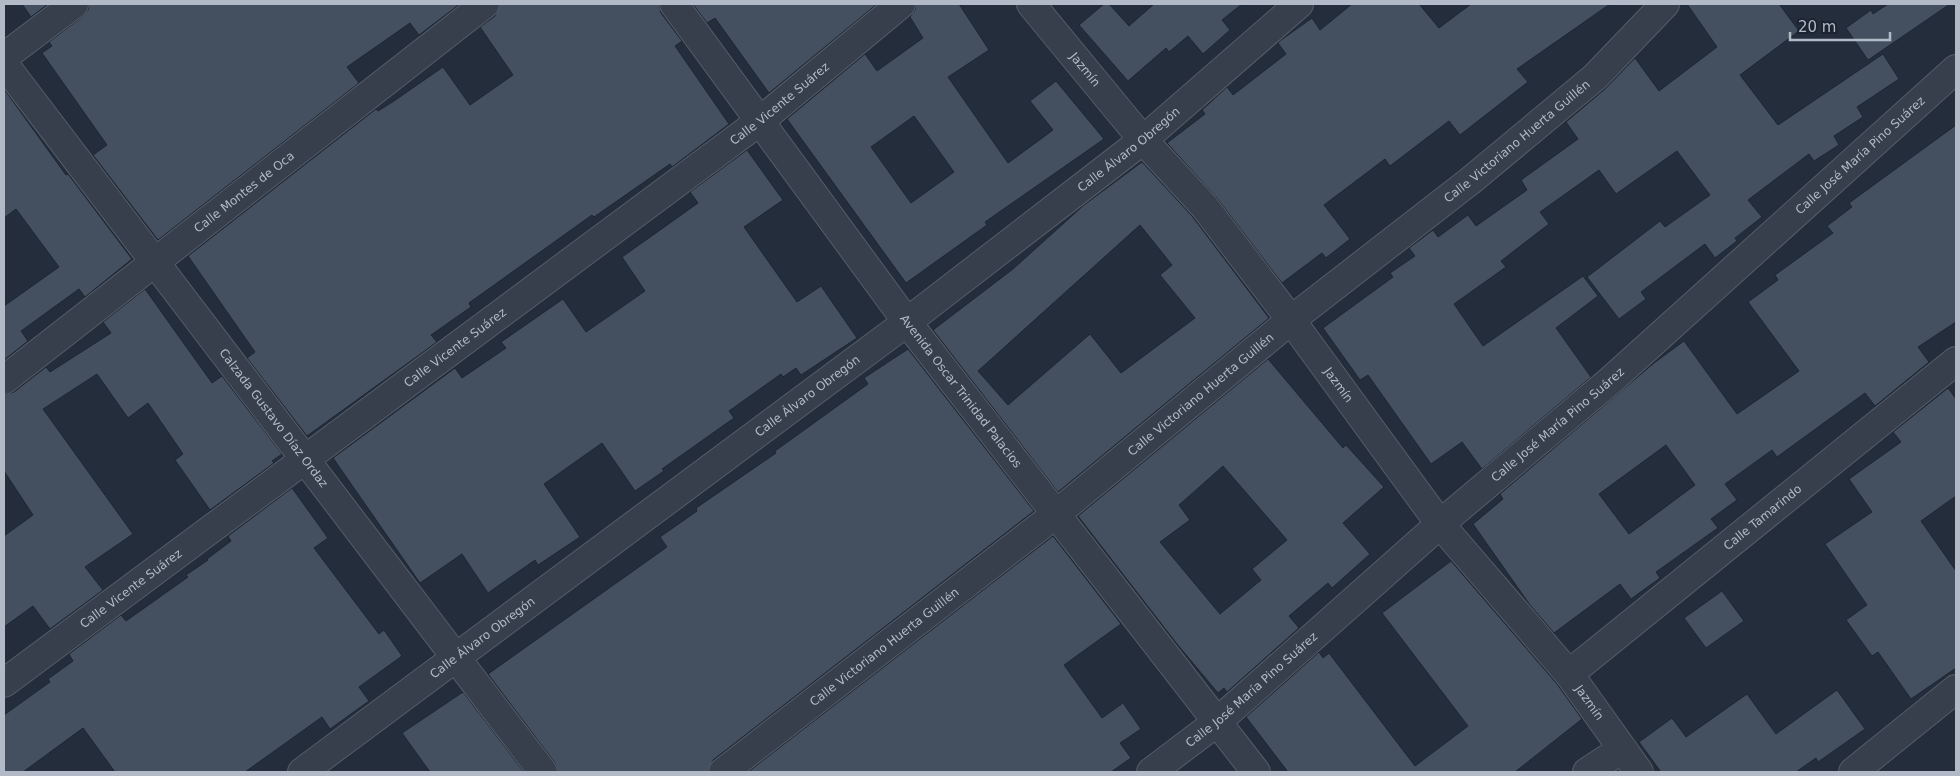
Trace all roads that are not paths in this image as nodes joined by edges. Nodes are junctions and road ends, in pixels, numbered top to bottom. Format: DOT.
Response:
graph roads {
  1 [pos="74,4"];
  2 [pos="485,4"];
  3 [pos="674,4"];
  4 [pos="901,4"];
  5 [pos="1031,4"];
  6 [pos="1299,4"];
  7 [pos="1665,4"];
  8 [pos="4,57"];
  9 [pos="4,64"];
  10 [pos="1956,69"];
  11 [pos="760,121"];
  12 [pos="1143,140"];
  13 [pos="155,264"];
  14 [pos="1291,320"];
  15 [pos="907,322"];
  16 [pos="1956,361"];
  17 [pos="4,380"];
  18 [pos="305,460"];
  19 [pos="1056,514"];
  20 [pos="1440,524"];
  21 [pos="455,656"];
  22 [pos="1569,674"];
  23 [pos="4,683"];
  24 [pos="1956,689"];
  25 [pos="1217,722"];
  26 [pos="1622,749"];
  27 [pos="302,772"];
  28 [pos="543,772"];
  29 [pos="723,772"];
  30 [pos="1151,772"];
  31 [pos="1256,772"];
  32 [pos="1586,772"];
  33 [pos="1639,772"];
  34 [pos="1853,772"];
  1 -- 8 [label="street"];
  2 -- 13 [label="street, Calle Montes de Oca"];
  3 -- 11 [label="street, Avenida Oscar Trinidad Palacios"];
  4 -- 11 [label="street, Calle Vicente Suárez"];
  5 -- 12 [label="street, Jazmín"];
  6 -- 12 [label="street, Calle Álvaro Obregón"];
  7 -- 14 [label="street, Calle Victoriano Huerta Guillén"];
  9 -- 13 [label="street, Calzada Gustavo Díaz Ordaz"];
  10 -- 20 [label="street, Calle José María Pino Suárez"];
  11 -- 15 [label="street, Avenida Oscar Trinidad Palacios"];
  11 -- 18 [label="street, Calle Vicente Suárez"];
  12 -- 14 [label="street, Jazmín"];
  12 -- 15 [label="street, Calle Álvaro Obregón"];
  13 -- 17 [label="street, Calle Montes de Oca"];
  13 -- 18 [label="street, Calzada Gustavo Díaz Ordaz"];
  14 -- 19 [label="street, Calle Victoriano Huerta Guillén"];
  14 -- 20 [label="street, Jazmín"];
  15 -- 19 [label="street, Avenida Oscar Trinidad Palacios"];
  15 -- 21 [label="street, Calle Álvaro Obregón"];
  16 -- 22 [label="street, Calle Tamarindo"];
  18 -- 21 [label="street, Calzada Gustavo Díaz Ordaz"];
  18 -- 23 [label="street, Calle Vicente Suárez"];
  19 -- 25 [label="street, Avenida Oscar Trinidad Palacios"];
  19 -- 29 [label="street, Calle Victoriano Huerta Guillén"];
  20 -- 22 [label="street, Jazmín"];
  20 -- 25 [label="street, Calle José María Pino Suárez"];
  21 -- 27 [label="street, Calle Álvaro Obregón"];
  21 -- 28 [label="street, Calzada Gustavo Díaz Ordaz"];
  22 -- 26 [label="street, Jazmín"];
  24 -- 34 [label="street"];
  25 -- 30 [label="street, Calle José María Pino Suárez"];
  25 -- 31 [label="street, Avenida Oscar Trinidad Palacios"];
  26 -- 32 [label="street"];
  26 -- 33 [label="street, Jazmín"];
}
